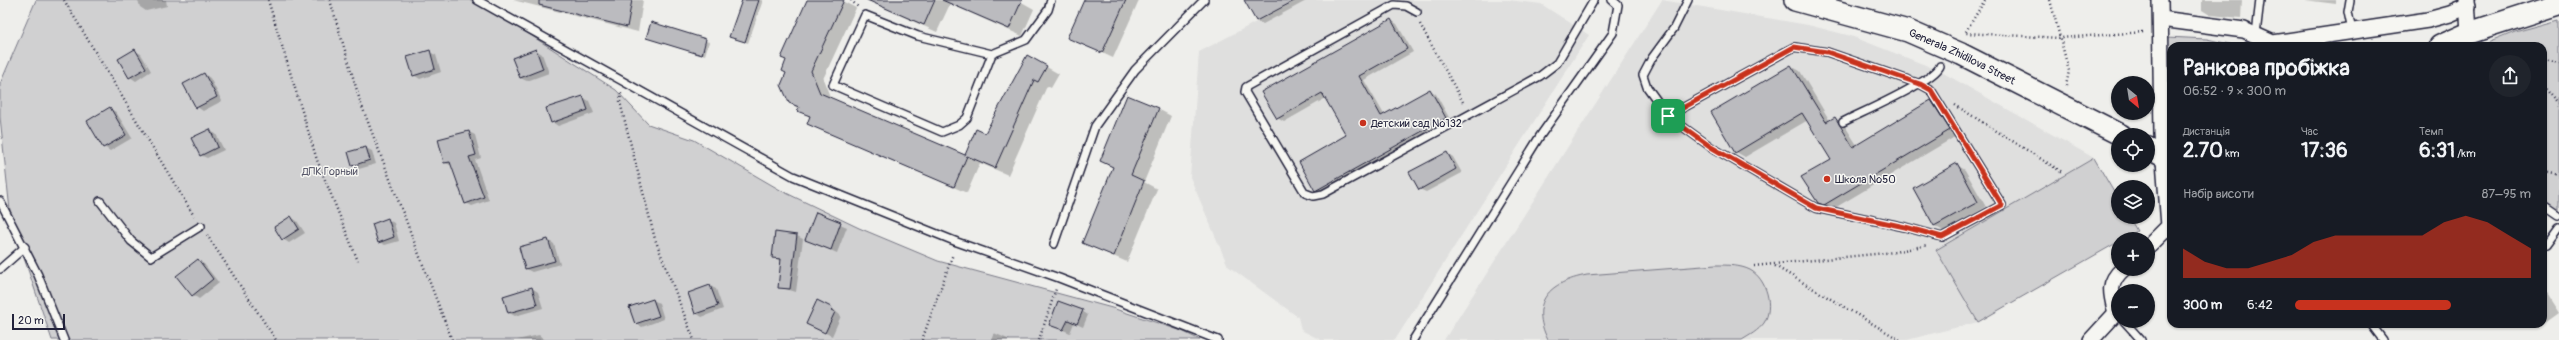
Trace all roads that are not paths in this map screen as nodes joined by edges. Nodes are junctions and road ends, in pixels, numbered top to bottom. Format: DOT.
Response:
graph roads {
  1 [pos="477,0"];
  2 [pos="1051,0"];
  3 [pos="1204,0"];
  4 [pos="1594,0"];
  5 [pos="1612,0"];
  6 [pos="1688,0"];
  7 [pos="1795,0"];
  8 [pos="2160,0"];
  9 [pos="2260,0"];
  10 [pos="2350,0"];
  11 [pos="2468,3"];
  12 [pos="2559,4"];
  13 [pos="1416,12"];
  14 [pos="2161,25"];
  15 [pos="2352,31"];
  16 [pos="2469,33"];
  17 [pos="2256,34"];
  18 [pos="2271,42"];
  19 [pos="2280,42"];
  20 [pos="2449,42"];
  21 [pos="992,54"];
  22 [pos="1940,66"];
  23 [pos="1920,84"];
  24 [pos="1668,116"];
  25 [pos="1843,122"];
  26 [pos="2111,130"];
  27 [pos="2161,155"];
  28 [pos="0,201"];
  29 [pos="100,201"];
  30 [pos="2547,207"];
  31 [pos="2167,208"];
  32 [pos="2559,215"];
  33 [pos="201,226"];
  34 [pos="2167,228"];
  35 [pos="2559,228"];
  36 [pos="2155,240"];
  37 [pos="1054,244"];
  38 [pos="2547,244"];
  39 [pos="25,247"];
  40 [pos="0,269"];
  41 [pos="2111,323"];
  42 [pos="2130,328"];
  43 [pos="2374,328"];
  44 [pos="64,340"];
  45 [pos="1218,340"];
  46 [pos="1414,340"];
  47 [pos="2091,340"];
  48 [pos="2141,340"];
  49 [pos="2383,340"];
  1 -- 45 [label="lane"];
  2 -- 21 [label="lane"];
  3 -- 37 [label="lane"];
  4 -- 13 [label="lane"];
  5 -- 46 [label="lane"];
  6 -- 24 [label="lane"];
  7 -- 26 [label="main road, Generala Zhidilova Street"];
  8 -- 14 [label="street"];
  9 -- 17 [label="lane"];
  10 -- 15 [label="lane"];
  11 -- 15 [label="street"];
  11 -- 16 [label="street"];
  12 -- 16 [label="main road"];
  14 -- 17 [label="street"];
  14 -- 27 [label="street"];
  15 -- 19 [label="street"];
  16 -- 20 [label="main road"];
  17 -- 18 [label="street"];
  21 -- 21 [label="lane"];
  22 -- 23 [label="lane"];
  23 -- 24 [label="lane"];
  23 -- 24 [label="lane"];
  23 -- 25 [label="lane"];
  27 -- 31 [label="street"];
  28 -- 39 [label="lane"];
  29 -- 33 [label="lane"];
  30 -- 32 [label="lane"];
  34 -- 36 [label="street"];
  35 -- 38 [label="lane"];
  39 -- 40 [label="lane"];
  39 -- 44 [label="lane"];
  41 -- 47 [label="street"];
  42 -- 48 [label="lane"];
  43 -- 49 [label="lane"];
}
